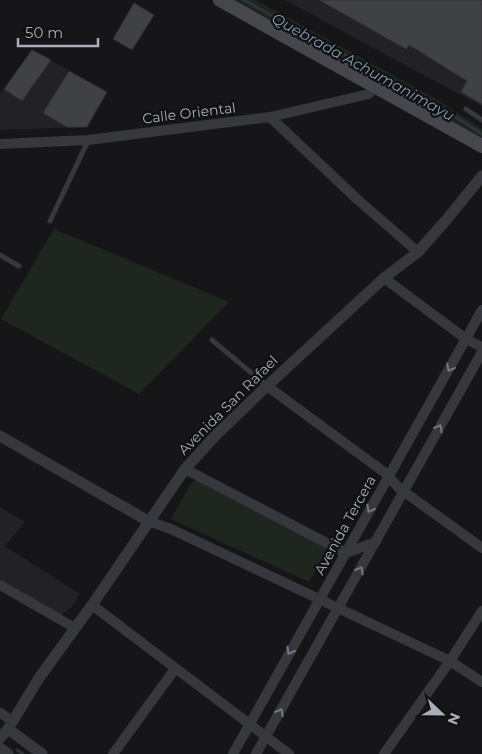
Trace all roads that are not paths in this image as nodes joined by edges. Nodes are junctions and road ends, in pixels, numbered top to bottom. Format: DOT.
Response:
graph roads {
  1 [pos="220,0"];
  2 [pos="375,85"];
  3 [pos="466,109"];
  4 [pos="270,117"];
  5 [pos="482,120"];
  6 [pos="88,140"];
  7 [pos="0,144"];
  8 [pos="482,146"];
  9 [pos="482,176"];
  10 [pos="50,221"];
  11 [pos="418,252"];
  12 [pos="0,254"];
  13 [pos="19,266"];
  14 [pos="384,278"];
  15 [pos="482,310"];
  16 [pos="466,339"];
  17 [pos="212,340"];
  18 [pos="482,347"];
  19 [pos="482,352"];
  20 [pos="267,386"];
  21 [pos="0,436"];
  22 [pos="185,469"];
  23 [pos="388,477"];
  24 [pos="404,492"];
  25 [pos="148,521"];
  26 [pos="376,542"];
  27 [pos="482,548"];
  28 [pos="346,553"];
  29 [pos="0,585"];
  30 [pos="319,600"];
  31 [pos="92,606"];
  32 [pos="338,609"];
  33 [pos="482,611"];
  34 [pos="75,628"];
  35 [pos="450,661"];
  36 [pos="175,669"];
  37 [pos="482,682"];
  38 [pos="0,713"];
  39 [pos="249,724"];
  40 [pos="10,725"];
  41 [pos="266,737"];
  42 [pos="0,738"];
  43 [pos="0,748"];
  44 [pos="8,754"];
  45 [pos="42,754"];
  46 [pos="113,754"];
  47 [pos="233,754"];
  48 [pos="256,754"];
  49 [pos="289,754"];
  50 [pos="384,754"];
  1 -- 2 [label="main road"];
  2 -- 4 [label="street, Calle Oriental"];
  2 -- 8 [label="main road"];
  3 -- 5 [label="lane"];
  4 -- 6 [label="street, Calle Oriental"];
  4 -- 11 [label="street"];
  6 -- 7 [label="street, Calle Oriental"];
  6 -- 10 [label="lane"];
  9 -- 11 [label="street, Avenida San Rafael"];
  11 -- 14 [label="street, Avenida San Rafael"];
  12 -- 13 [label="lane"];
  14 -- 16 [label="street"];
  14 -- 20 [label="street, Avenida San Rafael"];
  15 -- 16 [label="street, Avenida Tercera"];
  16 -- 18 [label="street"];
  16 -- 23 [label="street, Avenida Tercera, one-way"];
  17 -- 20 [label="lane"];
  24 -- 19 [label="street, one-way"];
  20 -- 22 [label="street, Avenida San Rafael"];
  20 -- 23 [label="street"];
  21 -- 25 [label="street"];
  22 -- 25 [label="street, Avenida San Rafael"];
  22 -- 28 [label="street"];
  23 -- 24 [label="street"];
  23 -- 28 [label="street, Avenida Tercera, one-way"];
  24 -- 26 [label="street"];
  24 -- 27 [label="street"];
  25 -- 30 [label="street"];
  25 -- 31 [label="street, Avenida San Rafael"];
  26 -- 28 [label="street"];
  32 -- 26 [label="street, one-way"];
  28 -- 30 [label="street, Avenida Tercera"];
  29 -- 34 [label="street"];
  30 -- 32 [label="street"];
  30 -- 39 [label="street, Avenida Tercera, one-way"];
  31 -- 34 [label="street, Avenida San Rafael"];
  31 -- 36 [label="street"];
  32 -- 35 [label="street"];
  41 -- 32 [label="street, one-way"];
  33 -- 35 [label="street"];
  34 -- 40 [label="street, Avenida San Rafael"];
  35 -- 37 [label="street"];
  35 -- 50 [label="street"];
  36 -- 39 [label="street"];
  36 -- 46 [label="street"];
  38 -- 40 [label="street"];
  39 -- 41 [label="street"];
  39 -- 47 [label="street, Avenida Tercera"];
  40 -- 42 [label="street, Avenida San Rafael"];
  40 -- 45 [label="street"];
  41 -- 48 [label="street"];
  41 -- 49 [label="street"];
  43 -- 44 [label="street"];
}
